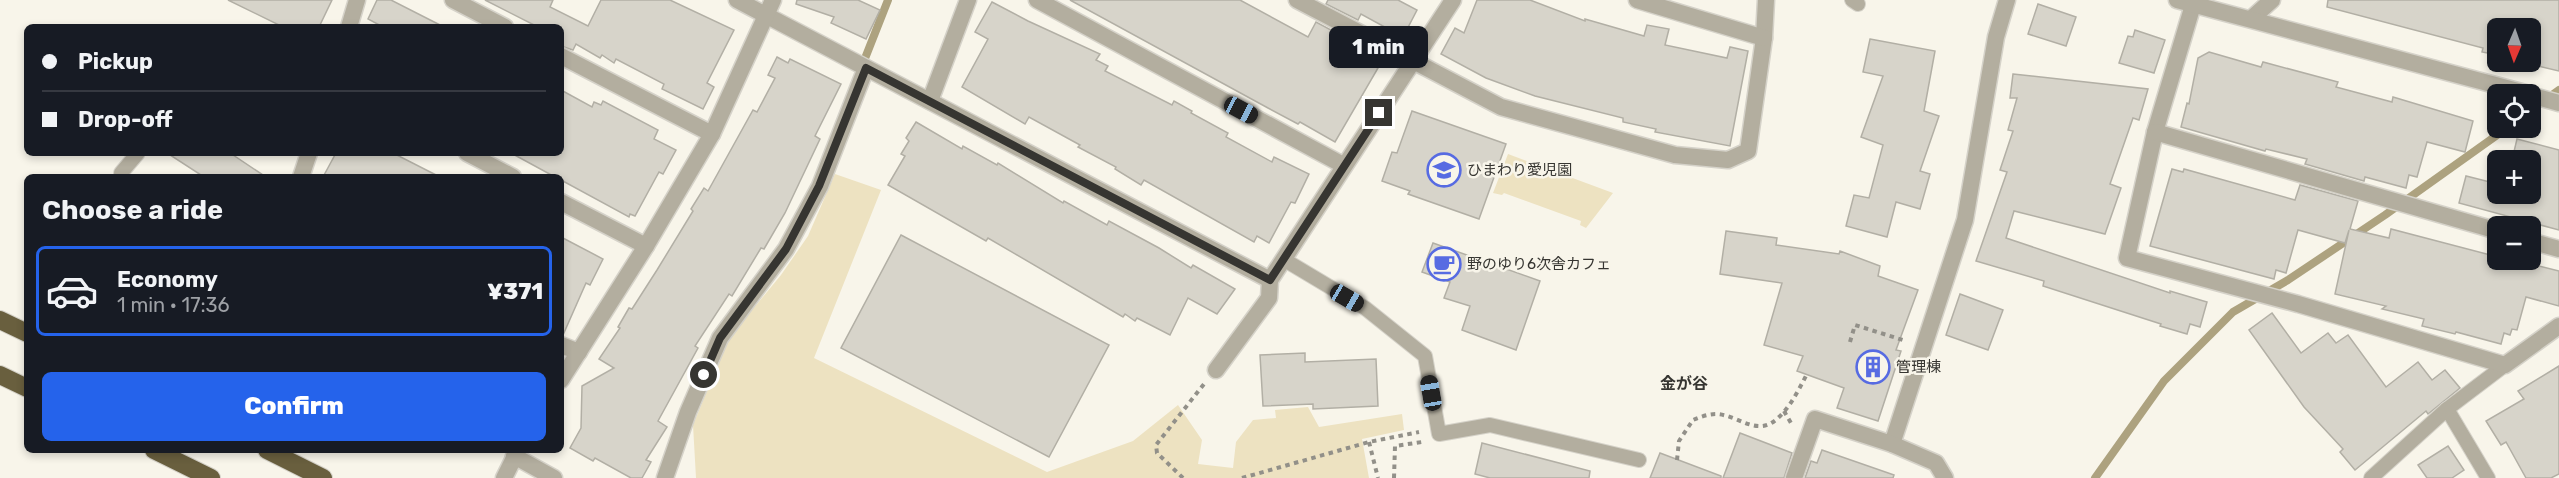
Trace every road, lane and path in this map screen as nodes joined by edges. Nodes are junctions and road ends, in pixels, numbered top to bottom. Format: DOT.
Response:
graph roads {
  1 [pos="357,0"];
  2 [pos="453,0"];
  3 [pos="737,0"];
  4 [pos="968,0"];
  5 [pos="1037,0"];
  6 [pos="1297,0"];
  7 [pos="1453,0"];
  8 [pos="1637,0"];
  9 [pos="1766,0"];
  10 [pos="2007,0"];
  11 [pos="2176,0"];
  12 [pos="2272,0"];
  13 [pos="2193,5"];
  14 [pos="770,8"];
  15 [pos="2251,19"];
  16 [pos="350,24"];
  17 [pos="499,24"];
  18 [pos="1764,38"];
  19 [pos="564,58"];
  20 [pos="1414,62"];
  21 [pos="866,68"];
  22 [pos="2490,84"];
  23 [pos="2541,98"];
  24 [pos="930,101"];
  25 [pos="2559,103"];
  26 [pos="2155,132"];
  27 [pos="712,134"];
  28 [pos="135,156"];
  29 [pos="308,156"];
  30 [pos="473,156"];
  31 [pos="1343,165"];
  32 [pos="121,173"];
  33 [pos="302,174"];
  34 [pos="507,174"];
  35 [pos="564,204"];
  36 [pos="2487,228"];
  37 [pos="2541,244"];
  38 [pos="646,246"];
  39 [pos="2559,249"];
  40 [pos="1283,260"];
  41 [pos="1270,280"];
  42 [pos="0,320"];
  43 [pos="2559,326"];
  44 [pos="24,332"];
  45 [pos="1850,342"];
  46 [pos="564,346"];
  47 [pos="1924,346"];
  48 [pos="579,352"];
  49 [pos="2505,365"];
  50 [pos="1216,370"];
  51 [pos="1808,374"];
  52 [pos="0,375"];
  53 [pos="564,375"];
  54 [pos="24,387"];
  55 [pos="2447,409"];
  56 [pos="1422,431"];
  57 [pos="1438,434"];
  58 [pos="1369,442"];
  59 [pos="1892,444"];
  60 [pos="160,453"];
  61 [pos="273,453"];
  62 [pos="516,453"];
  63 [pos="1677,459"];
  64 [pos="1639,460"];
  65 [pos="211,478"];
  66 [pos="323,478"];
  67 [pos="504,478"];
  68 [pos="554,478"];
  69 [pos="665,478"];
  70 [pos="1183,478"];
  71 [pos="1242,478"];
  72 [pos="1378,478"];
  73 [pos="1394,478"];
  74 [pos="1794,478"];
  75 [pos="1945,478"];
  76 [pos="2371,478"];
  77 [pos="2488,478"];
  1 -- 16 [label="street"];
  2 -- 17 [label="street"];
  3 -- 14 [label="street"];
  4 -- 24 [label="street"];
  5 -- 31 [label="street"];
  6 -- 20 [label="street"];
  7 -- 20 [label="street"];
  8 -- 18 [label="street"];
  9 -- 18 [label="street"];
  10 -- 47 [label="street"];
  11 -- 13 [label="street"];
  12 -- 15 [label="street"];
  13 -- 15 [label="street"];
  13 -- 26 [label="street"];
  14 -- 21 [label="street"];
  14 -- 27 [label="street"];
  15 -- 22 [label="street"];
  18 -- 20 [label="street"];
  19 -- 27 [label="street"];
  20 -- 31 [label="street"];
  21 -- 24 [label="street"];
  21 -- 69 [label="street"];
  23 -- 25 [label="street"];
  24 -- 41 [label="street"];
  26 -- 36 [label="street"];
  26 -- 49 [label="street"];
  27 -- 38 [label="street"];
  28 -- 32 [label="lane"];
  29 -- 33 [label="street"];
  30 -- 34 [label="street"];
  31 -- 40 [label="street"];
  35 -- 38 [label="street"];
  37 -- 39 [label="street"];
  38 -- 48 [label="street"];
  40 -- 41 [label="street"];
  40 -- 57 [label="lane"];
  41 -- 50 [label="street"];
  42 -- 44 [label="highway"];
  43 -- 49 [label="street"];
  45 -- 47 [label="path"];
  46 -- 48 [label="street"];
  47 -- 59 [label="street"];
  48 -- 53 [label="street"];
  49 -- 55 [label="lane"];
  50 -- 70 [label="path"];
  51 -- 63 [label="path"];
  52 -- 54 [label="highway"];
  55 -- 76 [label="lane"];
  55 -- 77 [label="lane"];
  56 -- 58 [label="path"];
  57 -- 64 [label="lane"];
  57 -- 73 [label="path"];
  58 -- 71 [label="path"];
  58 -- 72 [label="path"];
  59 -- 74 [label="street"];
  59 -- 75 [label="street"];
  60 -- 65 [label="highway"];
  61 -- 66 [label="highway"];
  62 -- 67 [label="street"];
  62 -- 68 [label="street"];
}
